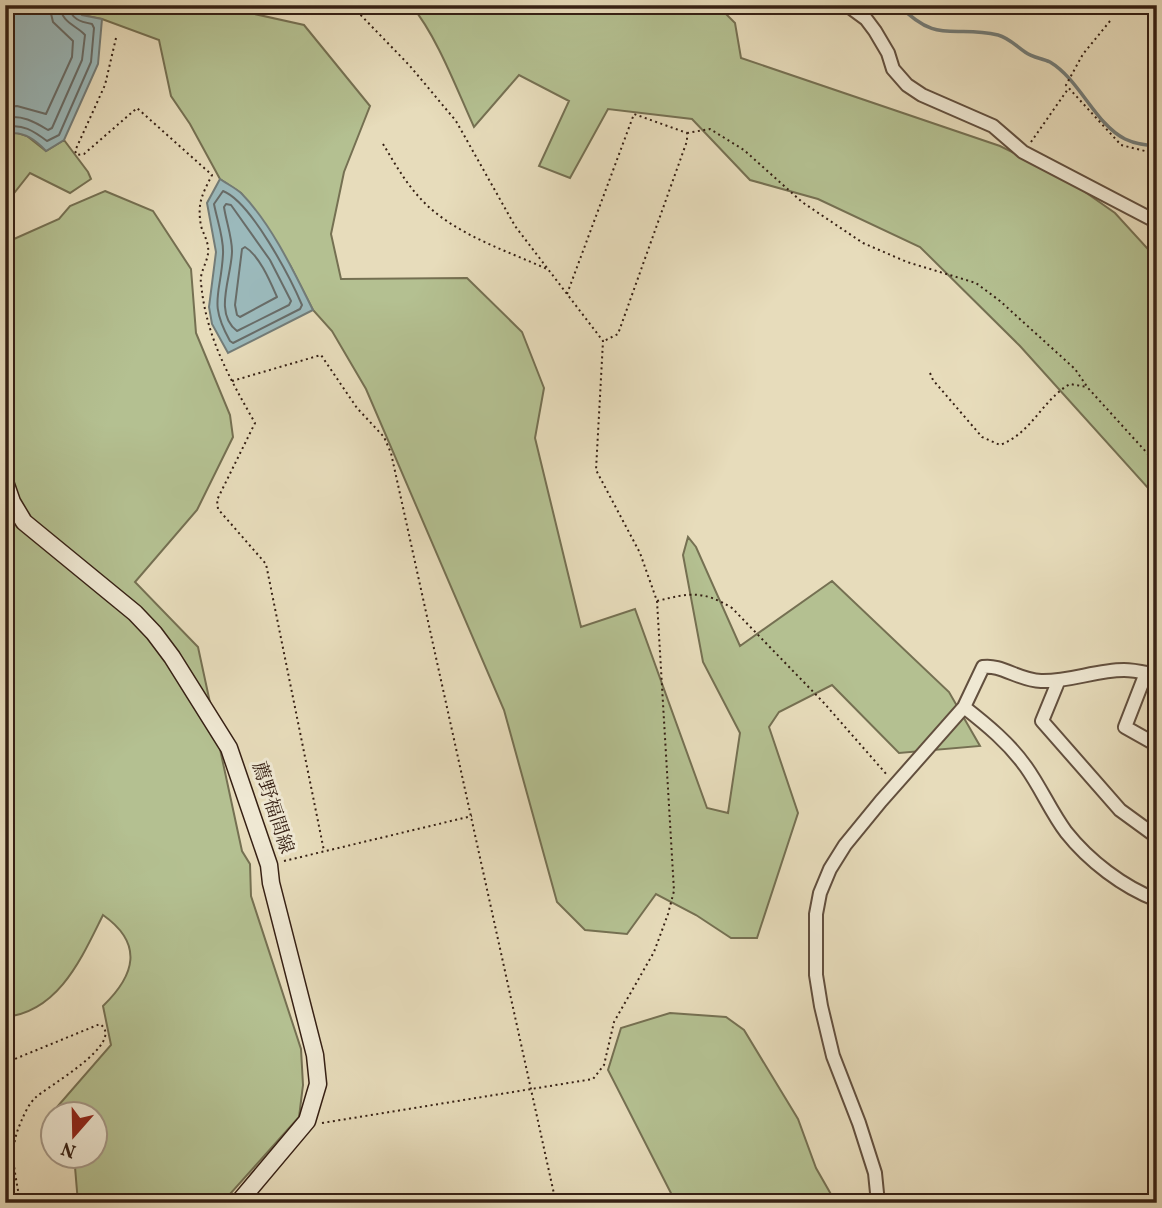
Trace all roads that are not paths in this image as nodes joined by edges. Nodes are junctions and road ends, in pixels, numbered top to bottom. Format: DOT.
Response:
graph roads {
  1 [pos="847,5"];
  2 [pos="1157,222"];
  3 [pos="5,482"];
  4 [pos="1152,674"];
  5 [pos="1058,682"];
  6 [pos="964,706"];
  7 [pos="1157,745"];
  8 [pos="1157,837"];
  9 [pos="1157,900"];
  10 [pos="238,1203"];
  11 [pos="878,1203"];
  1 -- 2 [label="street"];
  3 -- 10 [label="main road, 薦野福間線"];
  4 -- 5 [label="street"];
  4 -- 7 [label="street"];
  5 -- 6 [label="street"];
  5 -- 8 [label="street"];
  6 -- 9 [label="street"];
  6 -- 11 [label="street"];
}
